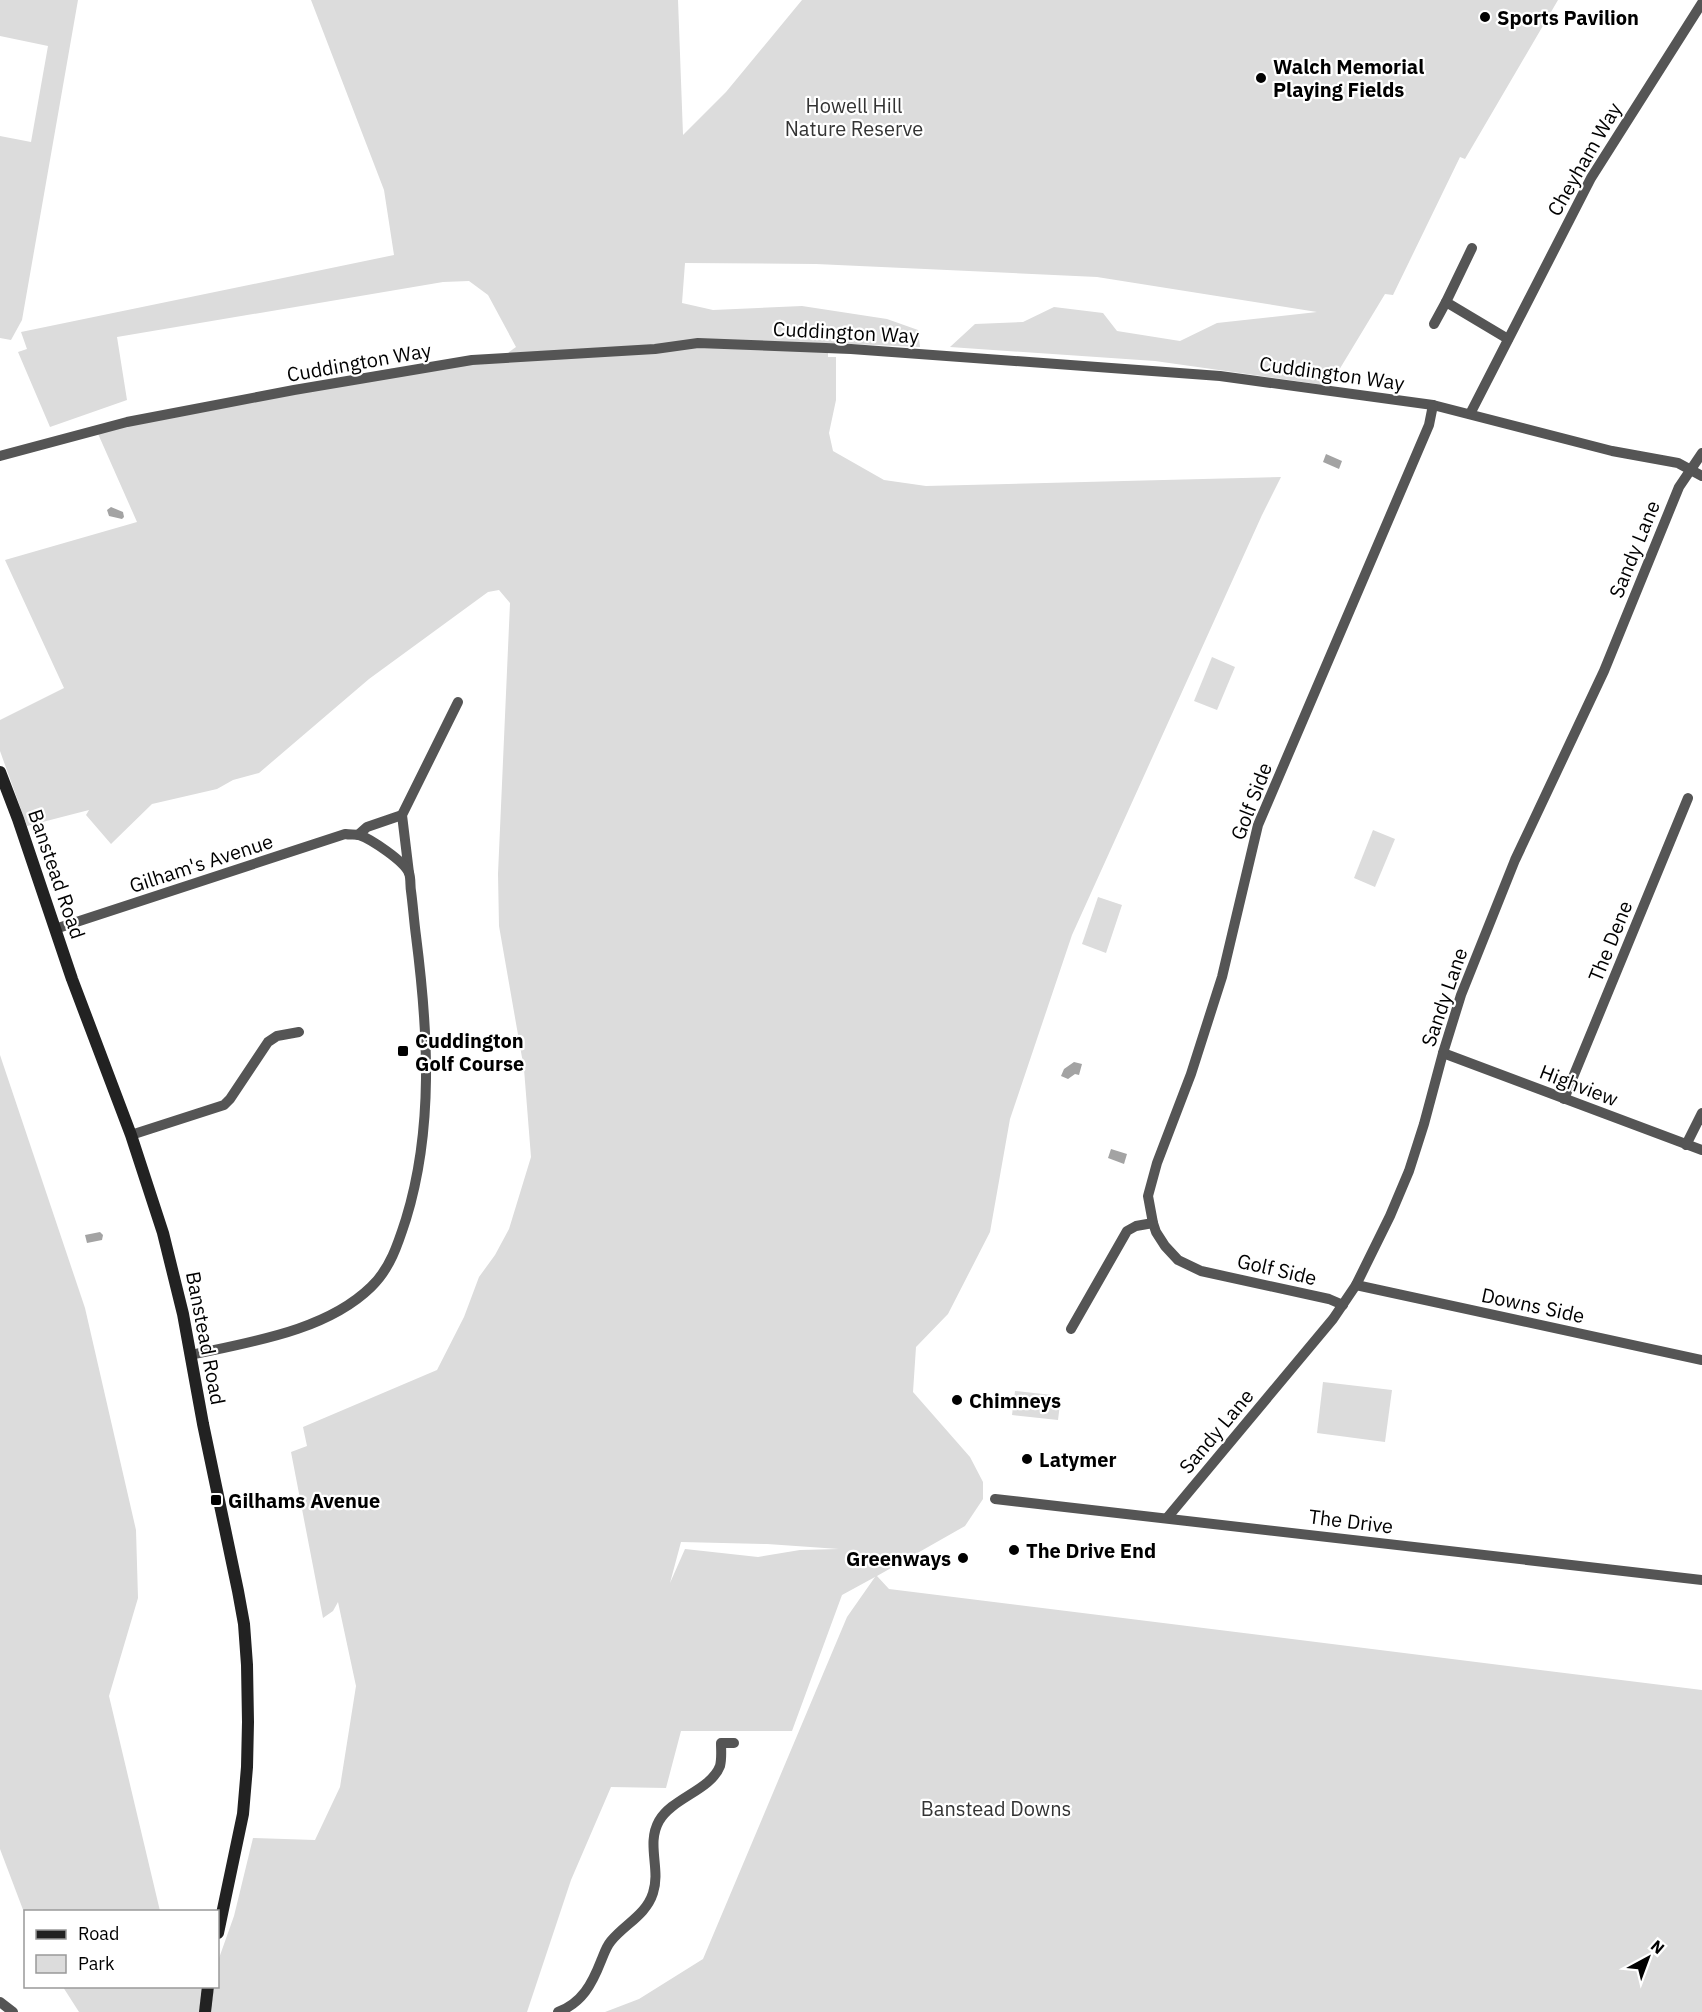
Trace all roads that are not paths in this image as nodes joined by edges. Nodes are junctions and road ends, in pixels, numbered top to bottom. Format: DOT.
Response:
graph roads {
  1 [pos="1702,3"];
  2 [pos="1472,248"];
  3 [pos="1446,302"];
  4 [pos="1434,324"];
  5 [pos="1508,339"];
  6 [pos="1433,405"];
  7 [pos="1470,414"];
  8 [pos="1702,453"];
  9 [pos="0,456"];
  10 [pos="1689,470"];
  11 [pos="1702,476"];
  12 [pos="458,702"];
  13 [pos="0,772"];
  14 [pos="1688,798"];
  15 [pos="402,815"];
  16 [pos="358,835"];
  17 [pos="409,873"];
  18 [pos="55,929"];
  19 [pos="299,1032"];
  20 [pos="1443,1053"];
  21 [pos="1564,1099"];
  22 [pos="1702,1113"];
  23 [pos="131,1135"];
  24 [pos="1686,1145"];
  25 [pos="1702,1150"];
  26 [pos="1153,1223"];
  27 [pos="1356,1285"];
  28 [pos="1343,1305"];
  29 [pos="1071,1329"];
  30 [pos="191,1355"];
  31 [pos="1702,1360"];
  32 [pos="995,1499"];
  33 [pos="1167,1518"];
  34 [pos="1702,1580"];
  35 [pos="734,1743"];
  36 [pos="219,1928"];
  37 [pos="208,1988"];
  38 [pos="0,2002"];
  39 [pos="13,2012"];
  40 [pos="205,2012"];
  41 [pos="558,2012"];
  1 -- 5 [label="street, Cheyham Way"];
  2 -- 3 [label="street"];
  3 -- 4 [label="street"];
  3 -- 5 [label="street"];
  5 -- 7 [label="street, Cheyham Way"];
  6 -- 7 [label="street, Cuddington Way"];
  6 -- 9 [label="street, Cuddington Way"];
  6 -- 26 [label="street, Golf Side"];
  7 -- 10 [label="street, Cuddington Way"];
  8 -- 10 [label="street, Sandy Lane"];
  10 -- 11 [label="street, Cuddington Way"];
  10 -- 20 [label="street, Sandy Lane"];
  12 -- 15 [label="street"];
  13 -- 18 [label="street, Banstead Road"];
  14 -- 21 [label="street, The Dene"];
  15 -- 16 [label="street, Gilham's Avenue"];
  15 -- 17 [label="street"];
  16 -- 17 [label="street"];
  16 -- 18 [label="street, Gilham's Avenue"];
  17 -- 30 [label="street"];
  18 -- 23 [label="street, Banstead Road"];
  19 -- 23 [label="street"];
  20 -- 21 [label="street, Highview"];
  20 -- 27 [label="street, Sandy Lane"];
  21 -- 24 [label="street, Highview"];
  22 -- 24 [label="street"];
  23 -- 30 [label="street, Banstead Road"];
  24 -- 25 [label="street, Highview"];
  26 -- 28 [label="street, Golf Side"];
  26 -- 29 [label="street"];
  27 -- 28 [label="street, Sandy Lane"];
  27 -- 31 [label="street, Downs Side"];
  28 -- 33 [label="street, Sandy Lane"];
  30 -- 36 [label="street, Banstead Road"];
  32 -- 33 [label="street, The Drive"];
  33 -- 34 [label="street, The Drive"];
  35 -- 41 [label="street"];
  37 -- 40 [label="street"];
  38 -- 39 [label="street"];
}
